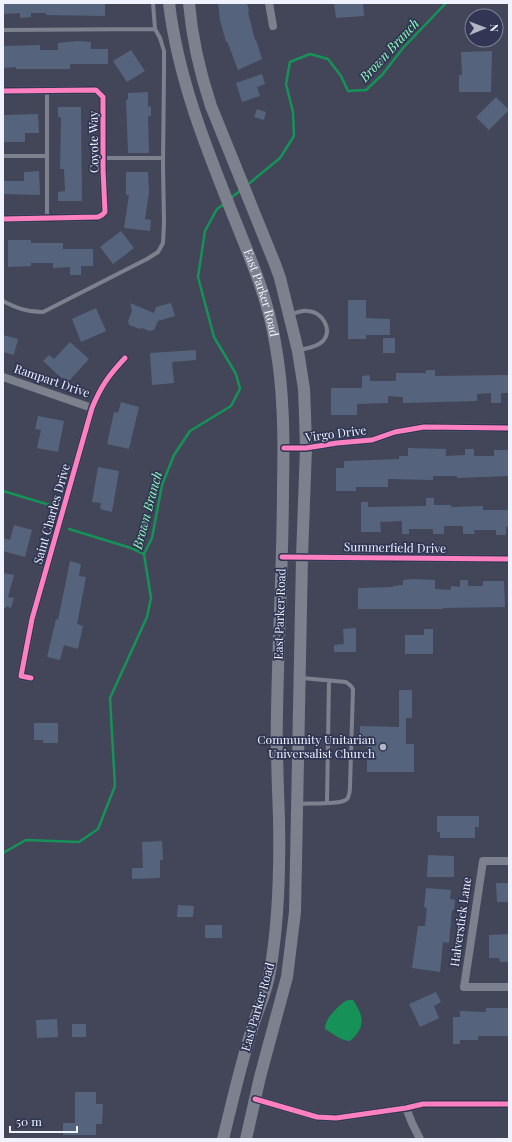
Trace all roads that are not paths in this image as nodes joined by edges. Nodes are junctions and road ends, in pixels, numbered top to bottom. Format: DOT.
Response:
graph roads {
  1 [pos="153,3"];
  2 [pos="169,3"];
  3 [pos="189,3"];
  4 [pos="269,3"];
  5 [pos="273,26"];
  6 [pos="155,29"];
  7 [pos="3,30"];
  8 [pos="205,87"];
  9 [pos="3,91"];
  10 [pos="47,91"];
  11 [pos="188,93"];
  12 [pos="3,156"];
  13 [pos="47,156"];
  14 [pos="103,158"];
  15 [pos="163,158"];
  16 [pos="47,218"];
  17 [pos="3,219"];
  18 [pos="3,301"];
  19 [pos="290,315"];
  20 [pos="271,320"];
  21 [pos="298,351"];
  22 [pos="125,358"];
  23 [pos="3,377"];
  24 [pos="92,408"];
  25 [pos="509,428"];
  26 [pos="284,448"];
  27 [pos="306,448"];
  28 [pos="282,557"];
  29 [pos="302,557"];
  30 [pos="509,559"];
  31 [pos="279,626"];
  32 [pos="300,628"];
  33 [pos="31,678"];
  34 [pos="278,679"];
  35 [pos="299,679"];
  36 [pos="329,681"];
  37 [pos="277,724"];
  38 [pos="298,726"];
  39 [pos="326,802"];
  40 [pos="297,804"];
  41 [pos="297,828"];
  42 [pos="279,829"];
  43 [pos="509,861"];
  44 [pos="276,918"];
  45 [pos="294,920"];
  46 [pos="270,974"];
  47 [pos="287,977"];
  48 [pos="509,987"];
  49 [pos="235,1094"];
  50 [pos="255,1099"];
  51 [pos="509,1104"];
  52 [pos="406,1108"];
  53 [pos="223,1139"];
  54 [pos="246,1139"];
  55 [pos="420,1139"];
  1 -- 6 [label="lane"];
  2 -- 11 [label="main road, East Parker Road"];
  3 -- 8 [label="main road, East Parker Road"];
  4 -- 5 [label="street"];
  6 -- 7 [label="lane"];
  6 -- 15 [label="lane"];
  8 -- 11 [label="main road"];
  8 -- 19 [label="main road, East Parker Road"];
  9 -- 10 [label="street, Coyote Way"];
  10 -- 13 [label="lane"];
  10 -- 14 [label="street, Coyote Way"];
  11 -- 20 [label="main road, East Parker Road"];
  12 -- 13 [label="lane"];
  13 -- 16 [label="lane"];
  14 -- 15 [label="lane"];
  14 -- 16 [label="street, Coyote Way"];
  15 -- 18 [label="lane"];
  16 -- 17 [label="street"];
  19 -- 20 [label="main road"];
  19 -- 21 [label="main road, East Parker Road"];
  19 -- 21 [label="lane"];
  20 -- 26 [label="main road, East Parker Road"];
  21 -- 27 [label="main road, East Parker Road"];
  22 -- 24 [label="street, Saint Charles Drive"];
  23 -- 24 [label="street, Rampart Drive"];
  24 -- 33 [label="street, Saint Charles Drive"];
  25 -- 27 [label="street, Virgo Drive"];
  26 -- 27 [label="street, Virgo Drive"];
  26 -- 28 [label="main road, East Parker Road"];
  27 -- 29 [label="main road, East Parker Road"];
  28 -- 29 [label="street, Summerfield Drive"];
  28 -- 31 [label="main road, East Parker Road"];
  29 -- 30 [label="street, Summerfield Drive"];
  29 -- 32 [label="main road, East Parker Road"];
  31 -- 32 [label="main road"];
  31 -- 34 [label="main road, East Parker Road"];
  32 -- 35 [label="main road, East Parker Road"];
  34 -- 35 [label="main road"];
  34 -- 37 [label="main road, East Parker Road"];
  35 -- 36 [label="lane"];
  35 -- 38 [label="main road, East Parker Road"];
  36 -- 39 [label="lane"];
  36 -- 39 [label="lane"];
  37 -- 38 [label="main road"];
  37 -- 42 [label="main road, East Parker Road"];
  38 -- 40 [label="main road, East Parker Road"];
  39 -- 40 [label="lane"];
  40 -- 41 [label="main road, East Parker Road"];
  41 -- 42 [label="main road"];
  41 -- 45 [label="main road, East Parker Road"];
  42 -- 44 [label="main road, East Parker Road"];
  43 -- 48 [label="street, Halverstick Lane"];
  44 -- 45 [label="main road"];
  44 -- 46 [label="main road, East Parker Road"];
  45 -- 47 [label="main road, East Parker Road"];
  46 -- 47 [label="main road"];
  46 -- 49 [label="main road, East Parker Road"];
  47 -- 50 [label="main road, East Parker Road"];
  49 -- 50 [label="main road"];
  49 -- 53 [label="main road, East Parker Road"];
  50 -- 52 [label="street"];
  50 -- 54 [label="main road, East Parker Road"];
  51 -- 52 [label="street"];
  52 -- 55 [label="street"];
}
